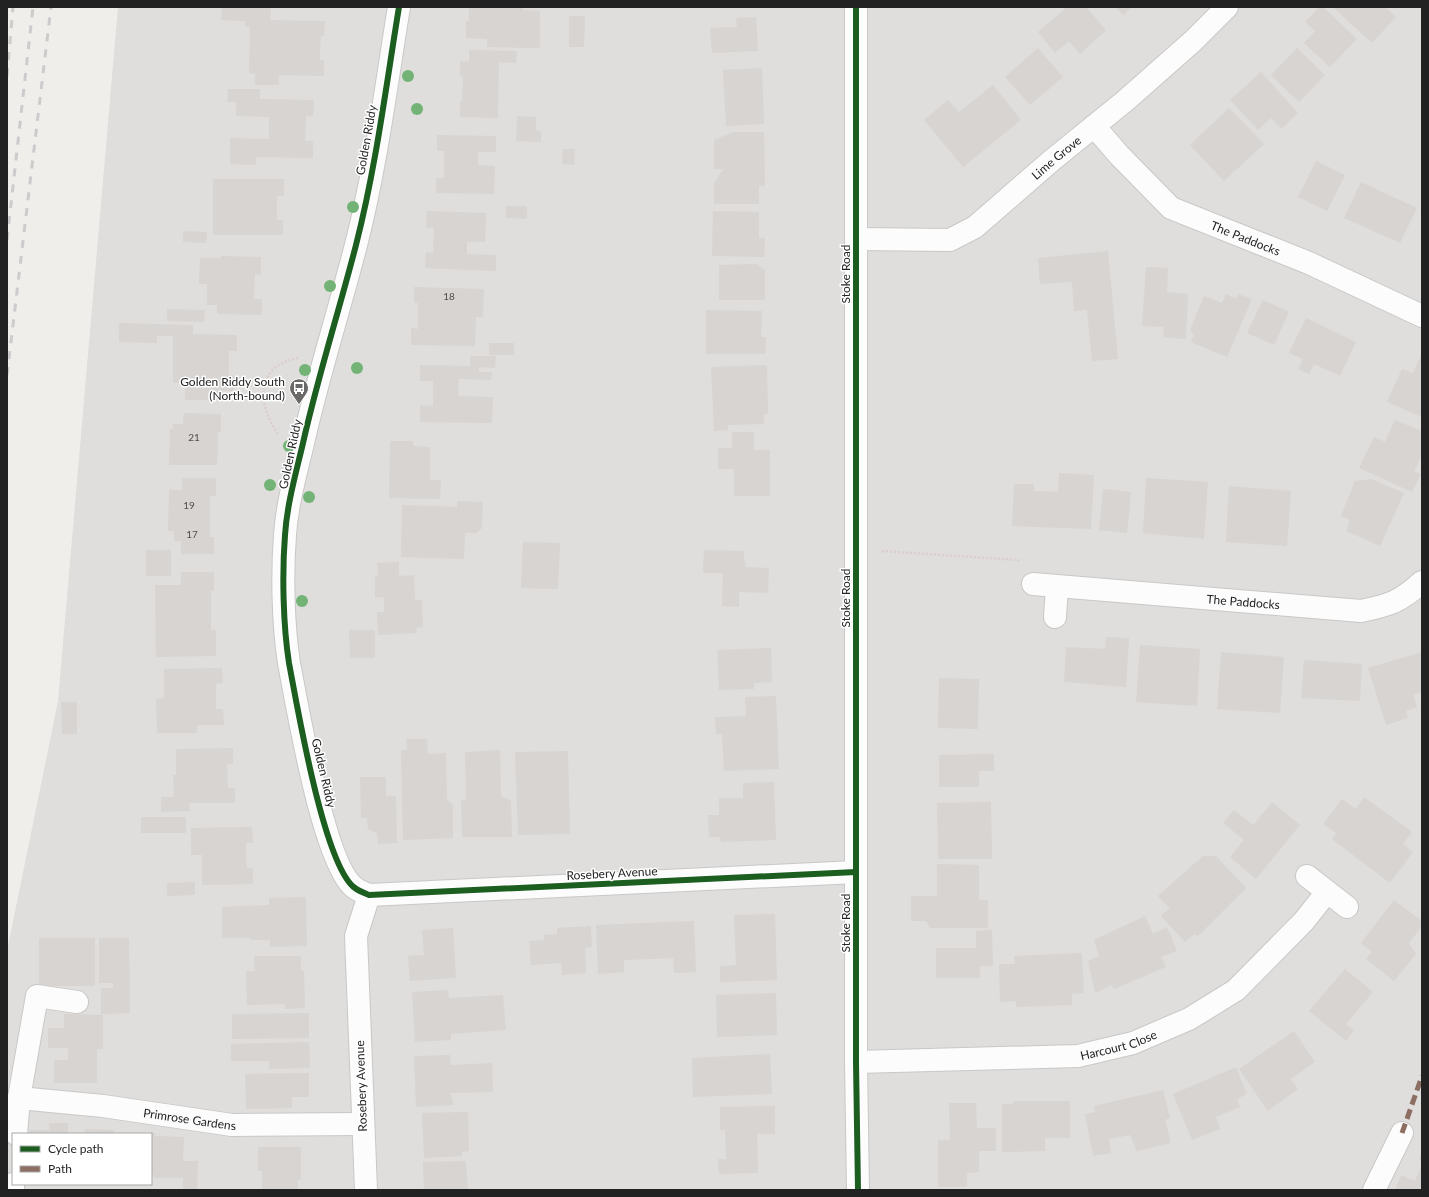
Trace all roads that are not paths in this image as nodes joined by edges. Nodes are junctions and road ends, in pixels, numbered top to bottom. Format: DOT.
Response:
graph roads {
  1 [pos="399,7"];
  2 [pos="856,7"];
  3 [pos="1227,7"];
  4 [pos="1094,126"];
  5 [pos="856,239"];
  6 [pos="1422,316"];
  7 [pos="1422,582"];
  8 [pos="1032,584"];
  9 [pos="1057,587"];
  10 [pos="1055,617"];
  11 [pos="856,872"];
  12 [pos="1308,876"];
  13 [pos="1327,892"];
  14 [pos="369,895"];
  15 [pos="1347,907"];
  16 [pos="77,1002"];
  17 [pos="856,1062"];
  18 [pos="19,1098"];
  19 [pos="362,1124"];
  20 [pos="16,1133"];
  21 [pos="1402,1133"];
  22 [pos="366,1190"];
  23 [pos="858,1190"];
  24 [pos="1374,1190"];
  1 -- 14 [label="street, Golden Riddy"];
  2 -- 5 [label="street, Stoke Road"];
  3 -- 4 [label="street, Lime Grove"];
  4 -- 5 [label="street, Lime Grove"];
  4 -- 6 [label="street, The Paddocks"];
  5 -- 11 [label="street, Stoke Road"];
  7 -- 9 [label="street, The Paddocks"];
  8 -- 9 [label="street, The Paddocks"];
  9 -- 10 [label="street"];
  11 -- 14 [label="street, Rosebery Avenue"];
  11 -- 17 [label="street, Stoke Road"];
  12 -- 13 [label="street"];
  13 -- 15 [label="street"];
  13 -- 17 [label="street, Harcourt Close"];
  14 -- 19 [label="street, Rosebery Avenue"];
  16 -- 18 [label="street"];
  17 -- 23 [label="street, Stoke Road"];
  18 -- 19 [label="street, Primrose Gardens"];
  18 -- 20 [label="street"];
  19 -- 22 [label="street, Rosebery Avenue"];
  21 -- 24 [label="street"];
}
